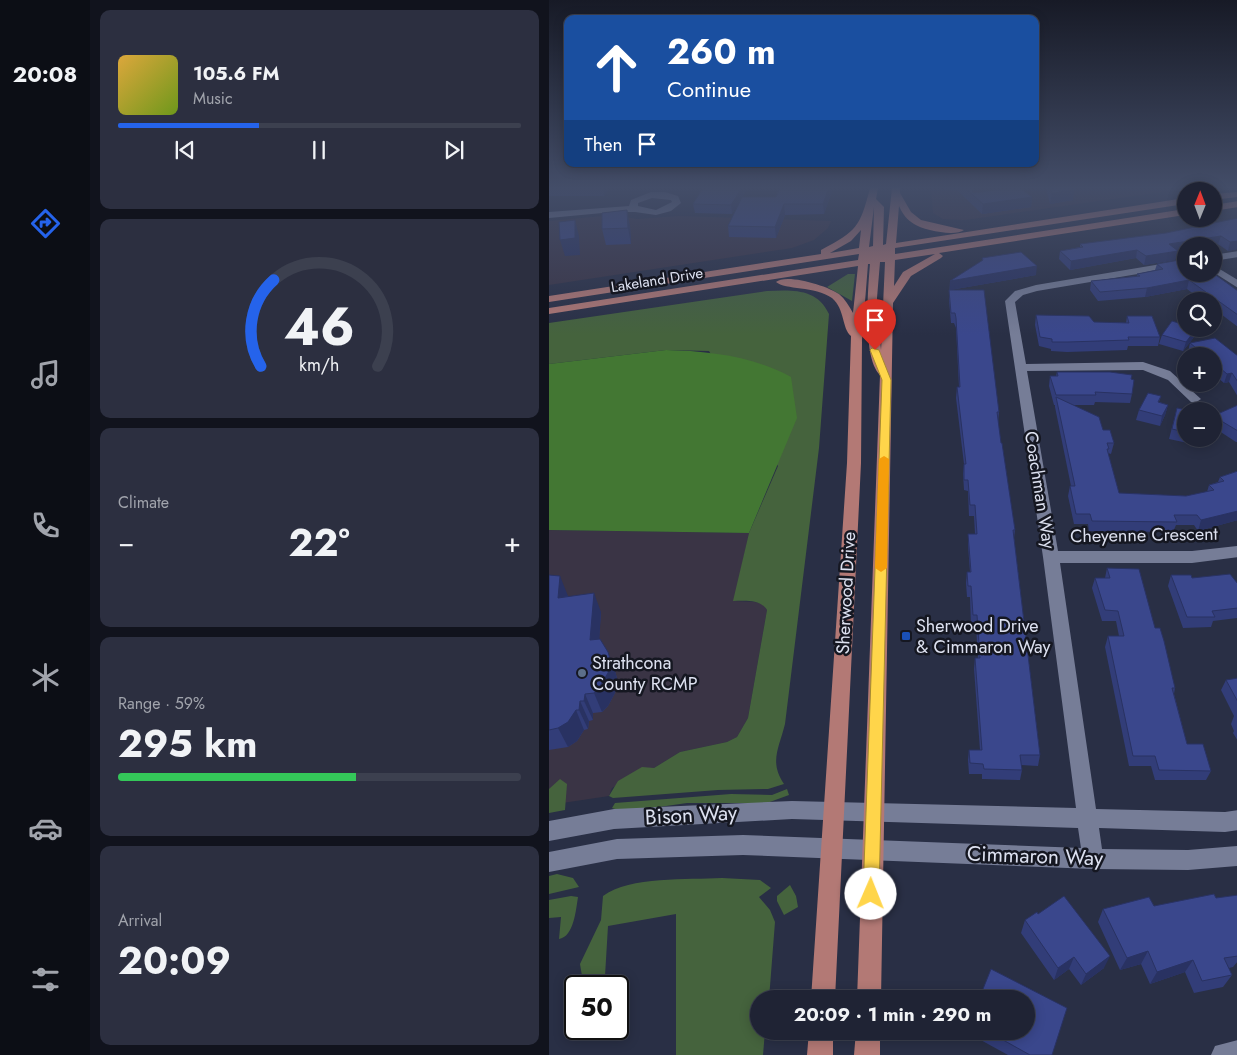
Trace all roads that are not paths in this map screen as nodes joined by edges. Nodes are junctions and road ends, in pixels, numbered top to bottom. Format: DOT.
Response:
graph roads {
  1 [pos="850,237"];
  2 [pos="869,237"];
  3 [pos="874,237"];
  4 [pos="891,237"];
  5 [pos="950,237"];
  6 [pos="1025,237"];
  7 [pos="890,247"];
  8 [pos="950,249"];
  9 [pos="1237,254"];
  10 [pos="870,255"];
  11 [pos="1222,256"];
  12 [pos="889,259"];
  13 [pos="799,261"];
  14 [pos="1177,264"];
  15 [pos="1222,274"];
  16 [pos="1237,285"];
  17 [pos="719,286"];
  18 [pos="658,296"];
  19 [pos="549,299"];
  20 [pos="888,303"];
  21 [pos="549,311"];
  22 [pos="856,340"];
  23 [pos="1021,368"];
  24 [pos="886,380"];
  25 [pos="1195,399"];
  26 [pos="1237,551"];
  27 [pos="1051,557"];
  28 [pos="835,812"];
  29 [pos="873,813"];
  30 [pos="1087,818"];
  31 [pos="1237,820"];
  32 [pos="549,831"];
  33 [pos="833,848"];
  34 [pos="872,850"];
  35 [pos="1237,856"];
  36 [pos="1093,859"];
  37 [pos="549,862"];
  38 [pos="824,990"];
  39 [pos="869,990"];
  40 [pos="821,1040"];
  41 [pos="868,1040"];
  42 [pos="1237,1052"];
  43 [pos="820,1055"];
  44 [pos="867,1055"];
  45 [pos="1225,1055"];
  1 -- 13 [label="main road"];
  2 -- 10 [label="main road, Sherwood Drive"];
  3 -- 10 [label="main road"];
  4 -- 7 [label="main road, Sherwood Drive"];
  5 -- 7 [label="main road"];
  6 -- 8 [label="main road, Lakeland Drive"];
  7 -- 10 [label="main road"];
  7 -- 12 [label="main road, Sherwood Drive"];
  8 -- 12 [label="main road, Lakeland Drive"];
  8 -- 20 [label="main road"];
  9 -- 11 [label="street"];
  10 -- 12 [label="main road, Lakeland Drive"];
  10 -- 13 [label="main road, Lakeland Drive"];
  10 -- 17 [label="main road, Lakeland Drive"];
  10 -- 18 [label="main road"];
  10 -- 22 [label="main road, Sherwood Drive"];
  10 -- 24 [label="main road"];
  12 -- 20 [label="main road, Sherwood Drive"];
  13 -- 19 [label="main road, Lakeland Drive"];
  14 -- 23 [label="street, Coachman Way"];
  15 -- 16 [label="street"];
  17 -- 18 [label="main road, Lakeland Drive"];
  17 -- 22 [label="main road"];
  18 -- 21 [label="main road, Lakeland Drive"];
  20 -- 24 [label="main road, Sherwood Drive"];
  22 -- 28 [label="main road, Sherwood Drive"];
  23 -- 25 [label="street"];
  23 -- 27 [label="street, Coachman Way"];
  24 -- 29 [label="main road, Sherwood Drive"];
  26 -- 27 [label="street, Cheyenne Crescent"];
  27 -- 30 [label="street, Coachman Way"];
  28 -- 29 [label="street, Cimmaron Way"];
  28 -- 32 [label="street, Bison Way"];
  28 -- 33 [label="main road, Sherwood Drive"];
  29 -- 30 [label="street, Cimmaron Way"];
  29 -- 34 [label="main road, Sherwood Drive"];
  30 -- 31 [label="street, Cimmaron Way"];
  30 -- 36 [label="street, Coachman Way"];
  33 -- 34 [label="street, Cimmaron Way"];
  33 -- 37 [label="street, Bison Way"];
  33 -- 38 [label="main road, Sherwood Drive"];
  34 -- 36 [label="street, Cimmaron Way"];
  34 -- 39 [label="main road, Sherwood Drive"];
  35 -- 36 [label="street, Cimmaron Way"];
  40 -- 43 [label="main road"];
  41 -- 44 [label="main road"];
  42 -- 45 [label="street"];
}
